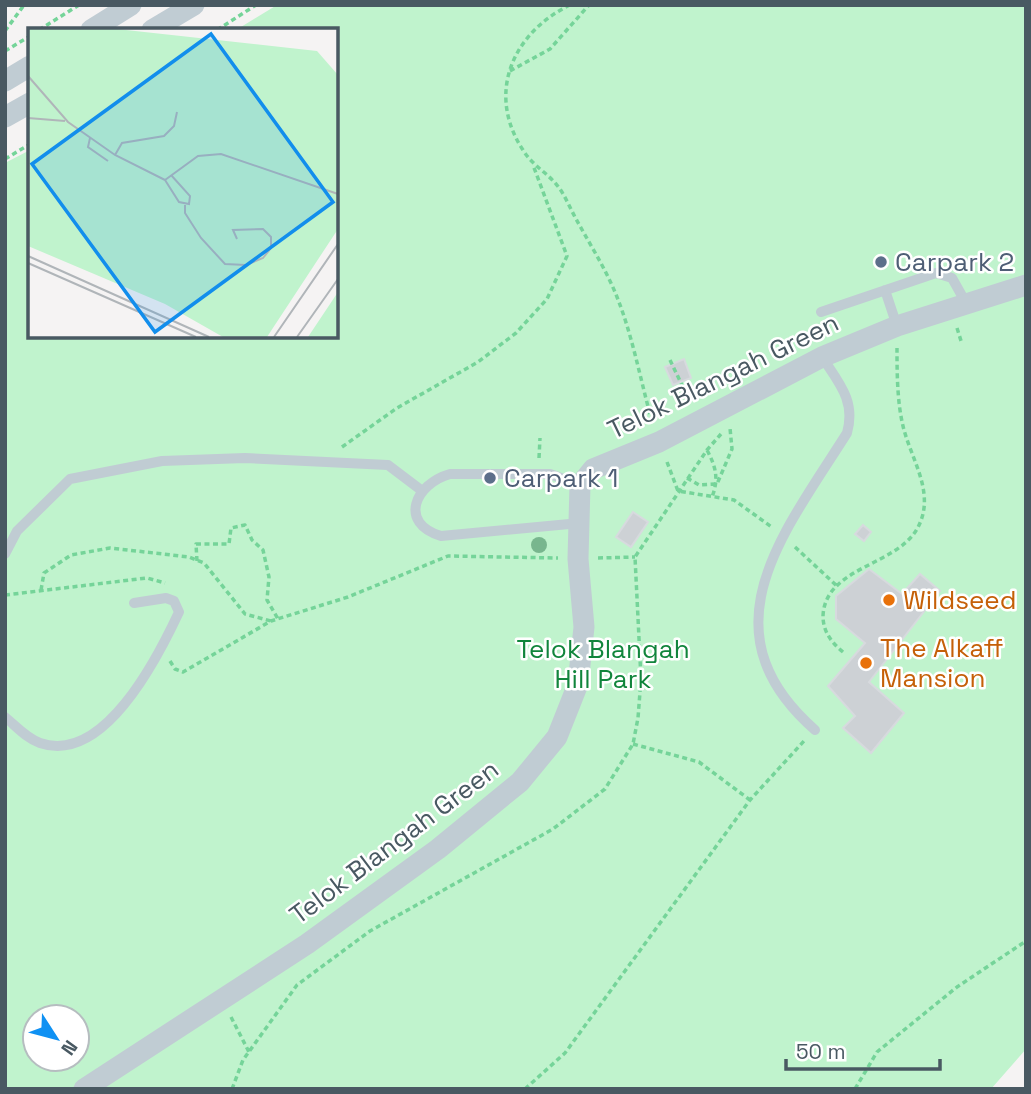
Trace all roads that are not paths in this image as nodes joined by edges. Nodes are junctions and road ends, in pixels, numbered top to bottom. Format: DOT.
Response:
graph roads {
  1 [pos="131,5"];
  2 [pos="194,5"];
  3 [pos="94,28"];
  4 [pos="155,28"];
  5 [pos="28,67"];
  6 [pos="5,81"];
  7 [pos="28,104"];
  8 [pos="5,117"];
  9 [pos="1026,285"];
  10 [pos="885,290"];
  11 [pos="966,303"];
  12 [pos="821,313"];
  13 [pos="897,327"];
  14 [pos="822,357"];
  15 [pos="580,485"];
  16 [pos="421,490"];
  17 [pos="580,523"];
  18 [pos="5,554"];
  19 [pos="134,603"];
  20 [pos="5,717"];
  21 [pos="815,730"];
  22 [pos="84,1089"];
  1 -- 3 [label="street"];
  2 -- 4 [label="street"];
  5 -- 6 [label="street"];
  7 -- 8 [label="street"];
  9 -- 11 [label="street, Telok Blangah Green"];
  10 -- 11 [label="lane"];
  10 -- 12 [label="lane"];
  10 -- 13 [label="lane"];
  11 -- 13 [label="street, Telok Blangah Green"];
  13 -- 14 [label="street, Telok Blangah Green"];
  14 -- 15 [label="street, Telok Blangah Green"];
  14 -- 21 [label="lane"];
  15 -- 16 [label="lane"];
  15 -- 17 [label="street, Telok Blangah Green"];
  16 -- 17 [label="lane"];
  16 -- 18 [label="lane"];
  17 -- 22 [label="street, Telok Blangah Green"];
  19 -- 20 [label="lane"];
}
